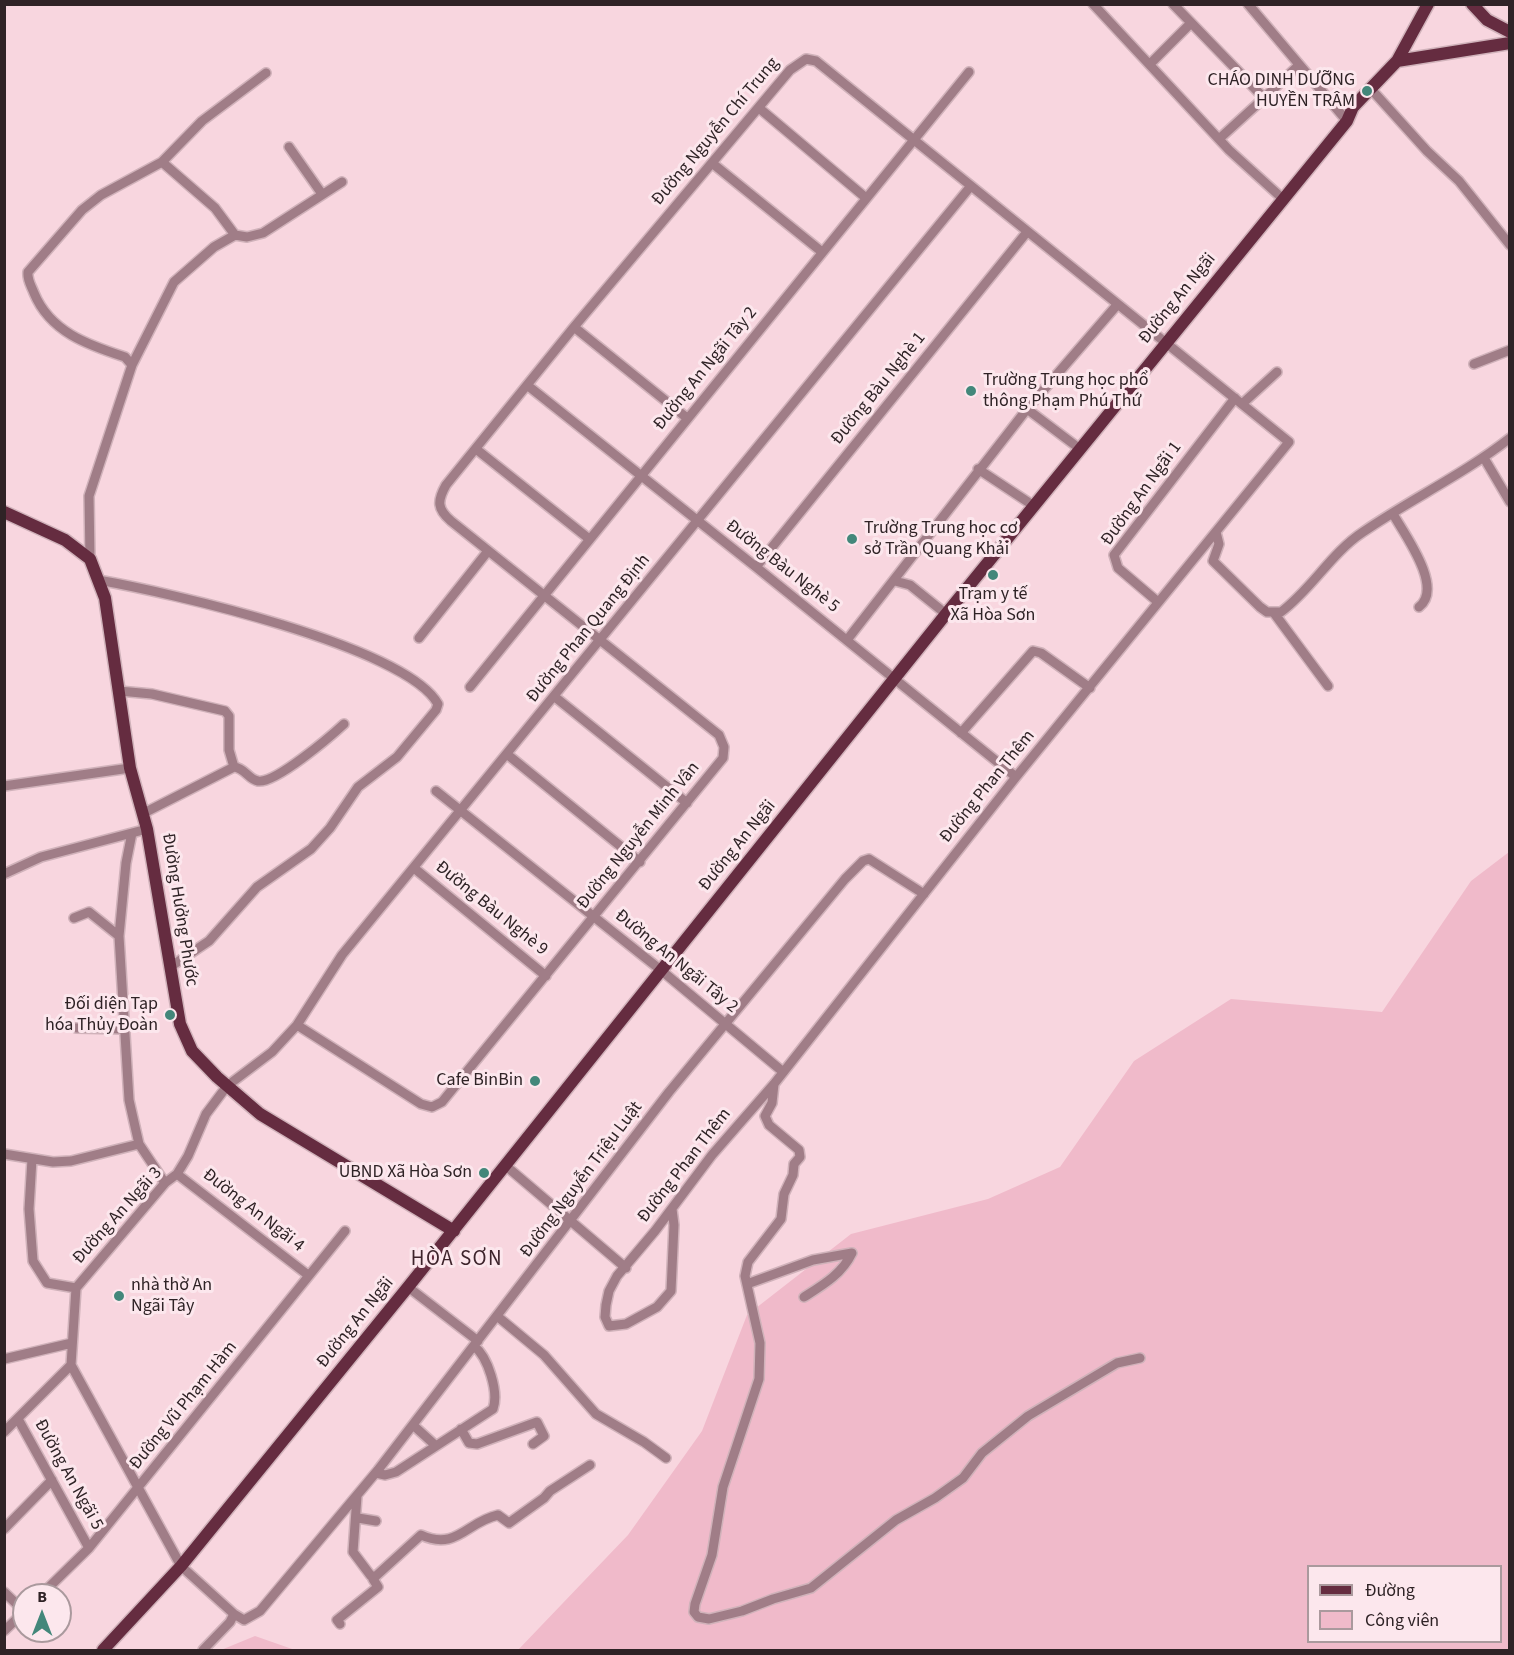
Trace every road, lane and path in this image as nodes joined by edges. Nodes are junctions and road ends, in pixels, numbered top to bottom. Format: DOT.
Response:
graph roads {
  1 [pos="1093,4"];
  2 [pos="1173,4"];
  3 [pos="1248,4"];
  4 [pos="1428,4"];
  5 [pos="1472,4"];
  6 [pos="1191,23"];
  7 [pos="1509,32"];
  8 [pos="1509,43"];
  9 [pos="1397,61"];
  10 [pos="1150,63"];
  11 [pos="1299,65"];
  12 [pos="969,72"];
  13 [pos="266,73"];
  14 [pos="1371,88"];
  15 [pos="1264,98"];
  16 [pos="759,108"];
  17 [pos="1347,121"];
  18 [pos="1219,139"];
  19 [pos="914,140"];
  20 [pos="289,147"];
  21 [pos="162,162"];
  22 [pos="712,163"];
  23 [pos="342,182"];
  24 [pos="970,187"];
  25 [pos="322,194"];
  26 [pos="866,198"];
  27 [pos="1283,199"];
  28 [pos="1027,232"];
  29 [pos="235,235"];
  30 [pos="1509,245"];
  31 [pos="822,252"];
  32 [pos="1117,304"];
  33 [pos="574,327"];
  34 [pos="1165,343"];
  35 [pos="1509,350"];
  36 [pos="1474,364"];
  37 [pos="132,365"];
  38 [pos="1277,372"];
  39 [pos="527,385"];
  40 [pos="1239,401"];
  41 [pos="1028,409"];
  42 [pos="687,418"];
  43 [pos="1509,438"];
  44 [pos="476,449"];
  45 [pos="1080,449"];
  46 [pos="1484,459"];
  47 [pos="978,469"];
  48 [pos="640,476"];
  49 [pos="1509,502"];
  50 [pos="438,506"];
  51 [pos="1034,506"];
  52 [pos="4,512"];
  53 [pos="1393,514"];
  54 [pos="698,521"];
  55 [pos="1216,532"];
  56 [pos="588,538"];
  57 [pos="1200,550"];
  58 [pos="488,551"];
  59 [pos="90,559"];
  60 [pos="1213,561"];
  61 [pos="756,567"];
  62 [pos="98,580"];
  63 [pos="895,582"];
  64 [pos="543,596"];
  65 [pos="1158,602"];
  66 [pos="1419,608"];
  67 [pos="946,614"];
  68 [pos="1274,614"];
  69 [pos="419,638"];
  70 [pos="847,640"];
  71 [pos="600,641"];
  72 [pos="895,679"];
  73 [pos="1328,686"];
  74 [pos="470,687"];
  75 [pos="1090,688"];
  76 [pos="119,691"];
  77 [pos="555,697"];
  78 [pos="344,724"];
  79 [pos="962,733"];
  80 [pos="508,755"];
  81 [pos="234,767"];
  82 [pos="130,768"];
  83 [pos="1016,777"];
  84 [pos="4,786"];
  85 [pos="436,791"];
  86 [pos="687,803"];
  87 [pos="462,812"];
  88 [pos="144,813"];
  89 [pos="147,829"];
  90 [pos="132,833"];
  91 [pos="640,862"];
  92 [pos="414,868"];
  93 [pos="4,874"];
  94 [pos="924,894"];
  95 [pos="74,918"];
  96 [pos="595,918"];
  97 [pos="119,936"];
  98 [pos="170,967"];
  99 [pos="662,971"];
  100 [pos="546,976"];
  101 [pos="727,1024"];
  102 [pos="297,1025"];
  103 [pos="76,1028"];
  104 [pos="125,1029"];
  105 [pos="782,1071"];
  106 [pos="774,1084"];
  107 [pos="227,1086"];
  108 [pos="139,1144"];
  109 [pos="4,1154"];
  110 [pos="32,1159"];
  111 [pos="506,1166"];
  112 [pos="177,1174"];
  113 [pos="165,1182"];
  114 [pos="672,1209"];
  115 [pos="573,1221"];
  116 [pos="454,1231"];
  117 [pos="345,1232"];
  118 [pos="626,1268"];
  119 [pos="308,1275"];
  120 [pos="747,1284"];
  121 [pos="408,1287"];
  122 [pos="76,1288"];
  123 [pos="804,1297"];
  124 [pos="497,1316"];
  125 [pos="72,1343"];
  126 [pos="476,1343"];
  127 [pos="1140,1358"];
  128 [pos="4,1359"];
  129 [pos="71,1365"];
  130 [pos="18,1419"];
  131 [pos="413,1425"];
  132 [pos="461,1429"];
  133 [pos="4,1432"];
  134 [pos="533,1444"];
  135 [pos="435,1445"];
  136 [pos="666,1458"];
  137 [pos="590,1465"];
  138 [pos="376,1473"];
  139 [pos="52,1480"];
  140 [pos="138,1489"];
  141 [pos="357,1496"];
  142 [pos="358,1518"];
  143 [pos="376,1521"];
  144 [pos="4,1529"];
  145 [pos="89,1548"];
  146 [pos="181,1566"];
  147 [pos="376,1576"];
  148 [pos="53,1583"];
  149 [pos="234,1614"];
  150 [pos="340,1624"];
  151 [pos="102,1650"];
  152 [pos="203,1650"];
  1 -- 10 [label="street"];
  2 -- 6 [label="street"];
  3 -- 11 [label="street"];
  4 -- 9 [label="main road, Đường An Ngãi"];
  5 -- 7 [label="main road"];
  6 -- 10 [label="street"];
  6 -- 15 [label="street"];
  8 -- 9 [label="main road"];
  9 -- 14 [label="main road, Đường An Ngãi"];
  10 -- 18 [label="street"];
  11 -- 15 [label="street"];
  11 -- 17 [label="street"];
  12 -- 19 [label="street, Đường An Ngãi Tây 2"];
  13 -- 21 [label="street"];
  14 -- 17 [label="main road, Đường An Ngãi"];
  14 -- 30 [label="street"];
  15 -- 18 [label="street"];
  16 -- 19 [label="street, Đường Nguyễn Chí Trung"];
  16 -- 22 [label="street, Đường Nguyễn Chí Trung"];
  16 -- 26 [label="street"];
  17 -- 27 [label="main road, Đường An Ngãi"];
  18 -- 27 [label="street"];
  19 -- 24 [label="street, Đường Nguyễn Chí Trung"];
  19 -- 26 [label="street, Đường An Ngãi Tây 2"];
  20 -- 25 [label="street"];
  21 -- 29 [label="street"];
  21 -- 37 [label="street"];
  22 -- 31 [label="street"];
  22 -- 33 [label="street, Đường Nguyễn Chí Trung"];
  23 -- 25 [label="street"];
  24 -- 28 [label="street, Đường Nguyễn Chí Trung"];
  24 -- 54 [label="street, Đường Phan Quang Định"];
  25 -- 29 [label="street"];
  26 -- 31 [label="street, Đường An Ngãi Tây 2"];
  27 -- 34 [label="main road, Đường An Ngãi"];
  28 -- 32 [label="street, Đường Nguyễn Chí Trung"];
  28 -- 61 [label="street, Đường Bàu Nghè 1"];
  29 -- 37 [label="street"];
  31 -- 42 [label="street, Đường An Ngãi Tây 2"];
  32 -- 34 [label="street, Đường Nguyễn Chí Trung"];
  32 -- 41 [label="street"];
  33 -- 39 [label="street, Đường Nguyễn Chí Trung"];
  33 -- 42 [label="street"];
  34 -- 40 [label="street, Đường Phan Thêm"];
  34 -- 45 [label="main road, Đường An Ngãi"];
  35 -- 36 [label="street"];
  37 -- 59 [label="street"];
  38 -- 40 [label="street"];
  39 -- 44 [label="street, Đường Nguyễn Chí Trung"];
  39 -- 48 [label="street, Đường Bàu Nghè 5"];
  40 -- 55 [label="street, Đường Phan Thêm"];
  40 -- 65 [label="street, Đường An Ngãi 1"];
  41 -- 45 [label="street"];
  41 -- 47 [label="street"];
  42 -- 48 [label="street, Đường An Ngãi Tây 2"];
  43 -- 46 [label="street"];
  44 -- 50 [label="street, Đường Nguyễn Chí Trung"];
  44 -- 56 [label="street"];
  45 -- 51 [label="main road, Đường An Ngãi"];
  46 -- 49 [label="street"];
  46 -- 53 [label="street"];
  47 -- 51 [label="street"];
  47 -- 63 [label="street"];
  48 -- 54 [label="street, Đường Bàu Nghè 5"];
  48 -- 56 [label="street, Đường An Ngãi Tây 2"];
  50 -- 58 [label="street, Đường Nguyễn Minh Vân"];
  51 -- 67 [label="main road, Đường An Ngãi"];
  52 -- 59 [label="main road"];
  53 -- 66 [label="street"];
  53 -- 68 [label="street"];
  54 -- 61 [label="street, Đường Bàu Nghè 5"];
  54 -- 71 [label="street, Đường Phan Quang Định"];
  55 -- 57 [label="street, Đường Phan Thêm"];
  55 -- 60 [label="street"];
  56 -- 64 [label="street, Đường An Ngãi Tây 2"];
  57 -- 60 [label="street"];
  57 -- 65 [label="street, Đường Phan Thêm"];
  58 -- 64 [label="street, Đường Nguyễn Minh Vân"];
  58 -- 69 [label="street"];
  59 -- 62 [label="main road, Đường Hưởng Phước"];
  60 -- 68 [label="street"];
  61 -- 70 [label="street, Đường Bàu Nghè 5"];
  62 -- 76 [label="main road, Đường Hưởng Phước"];
  62 -- 98 [label="street"];
  63 -- 67 [label="street"];
  63 -- 70 [label="street"];
  64 -- 71 [label="street, Đường Nguyễn Minh Vân"];
  64 -- 74 [label="street, Đường An Ngãi Tây 2"];
  65 -- 75 [label="street, Đường Phan Thêm"];
  67 -- 72 [label="main road, Đường An Ngãi"];
  68 -- 73 [label="street"];
  70 -- 72 [label="street, Đường Bàu Nghè 5"];
  71 -- 77 [label="street, Đường Phan Quang Định"];
  71 -- 86 [label="street, Đường Nguyễn Minh Vân"];
  72 -- 79 [label="street, Đường Bàu Nghè 5"];
  72 -- 99 [label="main road, Đường An Ngãi"];
  75 -- 79 [label="street"];
  75 -- 83 [label="street, Đường Phan Thêm"];
  76 -- 81 [label="street"];
  76 -- 82 [label="main road, Đường Hưởng Phước"];
  77 -- 80 [label="street, Đường Phan Quang Định"];
  77 -- 86 [label="street"];
  78 -- 81 [label="street"];
  79 -- 83 [label="street, Đường Bàu Nghè 5"];
  80 -- 87 [label="street, Đường Phan Quang Định"];
  80 -- 91 [label="street"];
  81 -- 88 [label="street"];
  82 -- 84 [label="street"];
  82 -- 88 [label="main road, Đường Hưởng Phước"];
  83 -- 94 [label="street, Đường Phan Thêm"];
  85 -- 87 [label="street, Đường An Ngãi Tây 2"];
  86 -- 91 [label="street, Đường Nguyễn Minh Vân"];
  87 -- 92 [label="street, Đường Phan Quang Định"];
  87 -- 96 [label="street, Đường An Ngãi Tây 2"];
  88 -- 89 [label="main road, Đường Hưởng Phước"];
  89 -- 90 [label="street"];
  89 -- 98 [label="main road, Đường Hưởng Phước"];
  90 -- 93 [label="street"];
  90 -- 97 [label="street"];
  91 -- 96 [label="street, Đường Nguyễn Minh Vân"];
  92 -- 100 [label="street, Đường Bàu Nghè 9"];
  92 -- 102 [label="street, Đường Phan Quang Định"];
  94 -- 101 [label="street, Đường Nguyễn Triệu Luật"];
  94 -- 105 [label="street, Đường Phan Thêm"];
  95 -- 97 [label="street"];
  96 -- 99 [label="street, Đường An Ngãi Tây 2"];
  96 -- 100 [label="street, Đường Nguyễn Minh Vân"];
  97 -- 104 [label="street"];
  98 -- 107 [label="main road, Đường Hưởng Phước"];
  99 -- 101 [label="street, Đường An Ngãi Tây 2"];
  99 -- 111 [label="main road, Đường An Ngãi"];
  100 -- 102 [label="street, Đường Nguyễn Minh Vân"];
  101 -- 105 [label="street, Đường An Ngãi Tây 2"];
  101 -- 115 [label="street, Đường Nguyễn Triệu Luật"];
  102 -- 107 [label="street, Đường Phan Quang Định"];
  103 -- 104 [label="street"];
  104 -- 108 [label="street"];
  105 -- 106 [label="street, Đường Phan Thêm"];
  106 -- 114 [label="street, Đường Phan Thêm"];
  106 -- 120 [label="street"];
  107 -- 112 [label="street, Đường An Ngãi 3"];
  107 -- 116 [label="main road, Đường Hưởng Phước"];
  108 -- 110 [label="street"];
  108 -- 113 [label="street"];
  109 -- 110 [label="street"];
  110 -- 122 [label="street"];
  111 -- 115 [label="street"];
  111 -- 116 [label="main road, Đường An Ngãi"];
  112 -- 113 [label="street, Đường An Ngãi 3"];
  112 -- 119 [label="street, Đường An Ngãi 4"];
  113 -- 122 [label="street, Đường An Ngãi 3"];
  114 -- 118 [label="street, Đường Phan Thêm"];
  114 -- 118 [label="street, Đường Phan Thêm"];
  115 -- 118 [label="street"];
  115 -- 124 [label="street, Đường Nguyễn Triệu Luật"];
  116 -- 121 [label="main road, Đường An Ngãi"];
  117 -- 119 [label="street, Đường Vũ Phạm Hàm"];
  119 -- 140 [label="street, Đường Vũ Phạm Hàm"];
  120 -- 123 [label="street"];
  120 -- 127 [label="street"];
  121 -- 126 [label="street"];
  121 -- 146 [label="main road, Đường An Ngãi"];
  122 -- 125 [label="street, Đường An Ngãi 3"];
  124 -- 126 [label="street, Đường Nguyễn Triệu Luật"];
  124 -- 136 [label="street"];
  125 -- 128 [label="street"];
  125 -- 129 [label="street, Đường An Ngãi 3"];
  126 -- 131 [label="street, Đường Nguyễn Triệu Luật"];
  126 -- 132 [label="street"];
  129 -- 130 [label="street"];
  129 -- 140 [label="street"];
  130 -- 133 [label="street"];
  130 -- 139 [label="street, Đường An Ngãi 5"];
  131 -- 135 [label="street"];
  131 -- 138 [label="street, Đường Nguyễn Triệu Luật"];
  132 -- 134 [label="street"];
  132 -- 135 [label="street"];
  135 -- 138 [label="street"];
  137 -- 147 [label="street"];
  138 -- 141 [label="street, Đường Nguyễn Triệu Luật"];
  139 -- 144 [label="street"];
  139 -- 145 [label="street, Đường An Ngãi 5"];
  140 -- 145 [label="street, Đường Vũ Phạm Hàm"];
  140 -- 146 [label="street"];
  141 -- 142 [label="street"];
  141 -- 149 [label="street, Đường Nguyễn Triệu Luật"];
  142 -- 143 [label="street"];
  142 -- 147 [label="street"];
  145 -- 148 [label="street, Đường Vũ Phạm Hàm"];
  146 -- 149 [label="street"];
  146 -- 151 [label="main road, Đường An Ngãi"];
  147 -- 150 [label="street"];
  149 -- 152 [label="street"];
}
